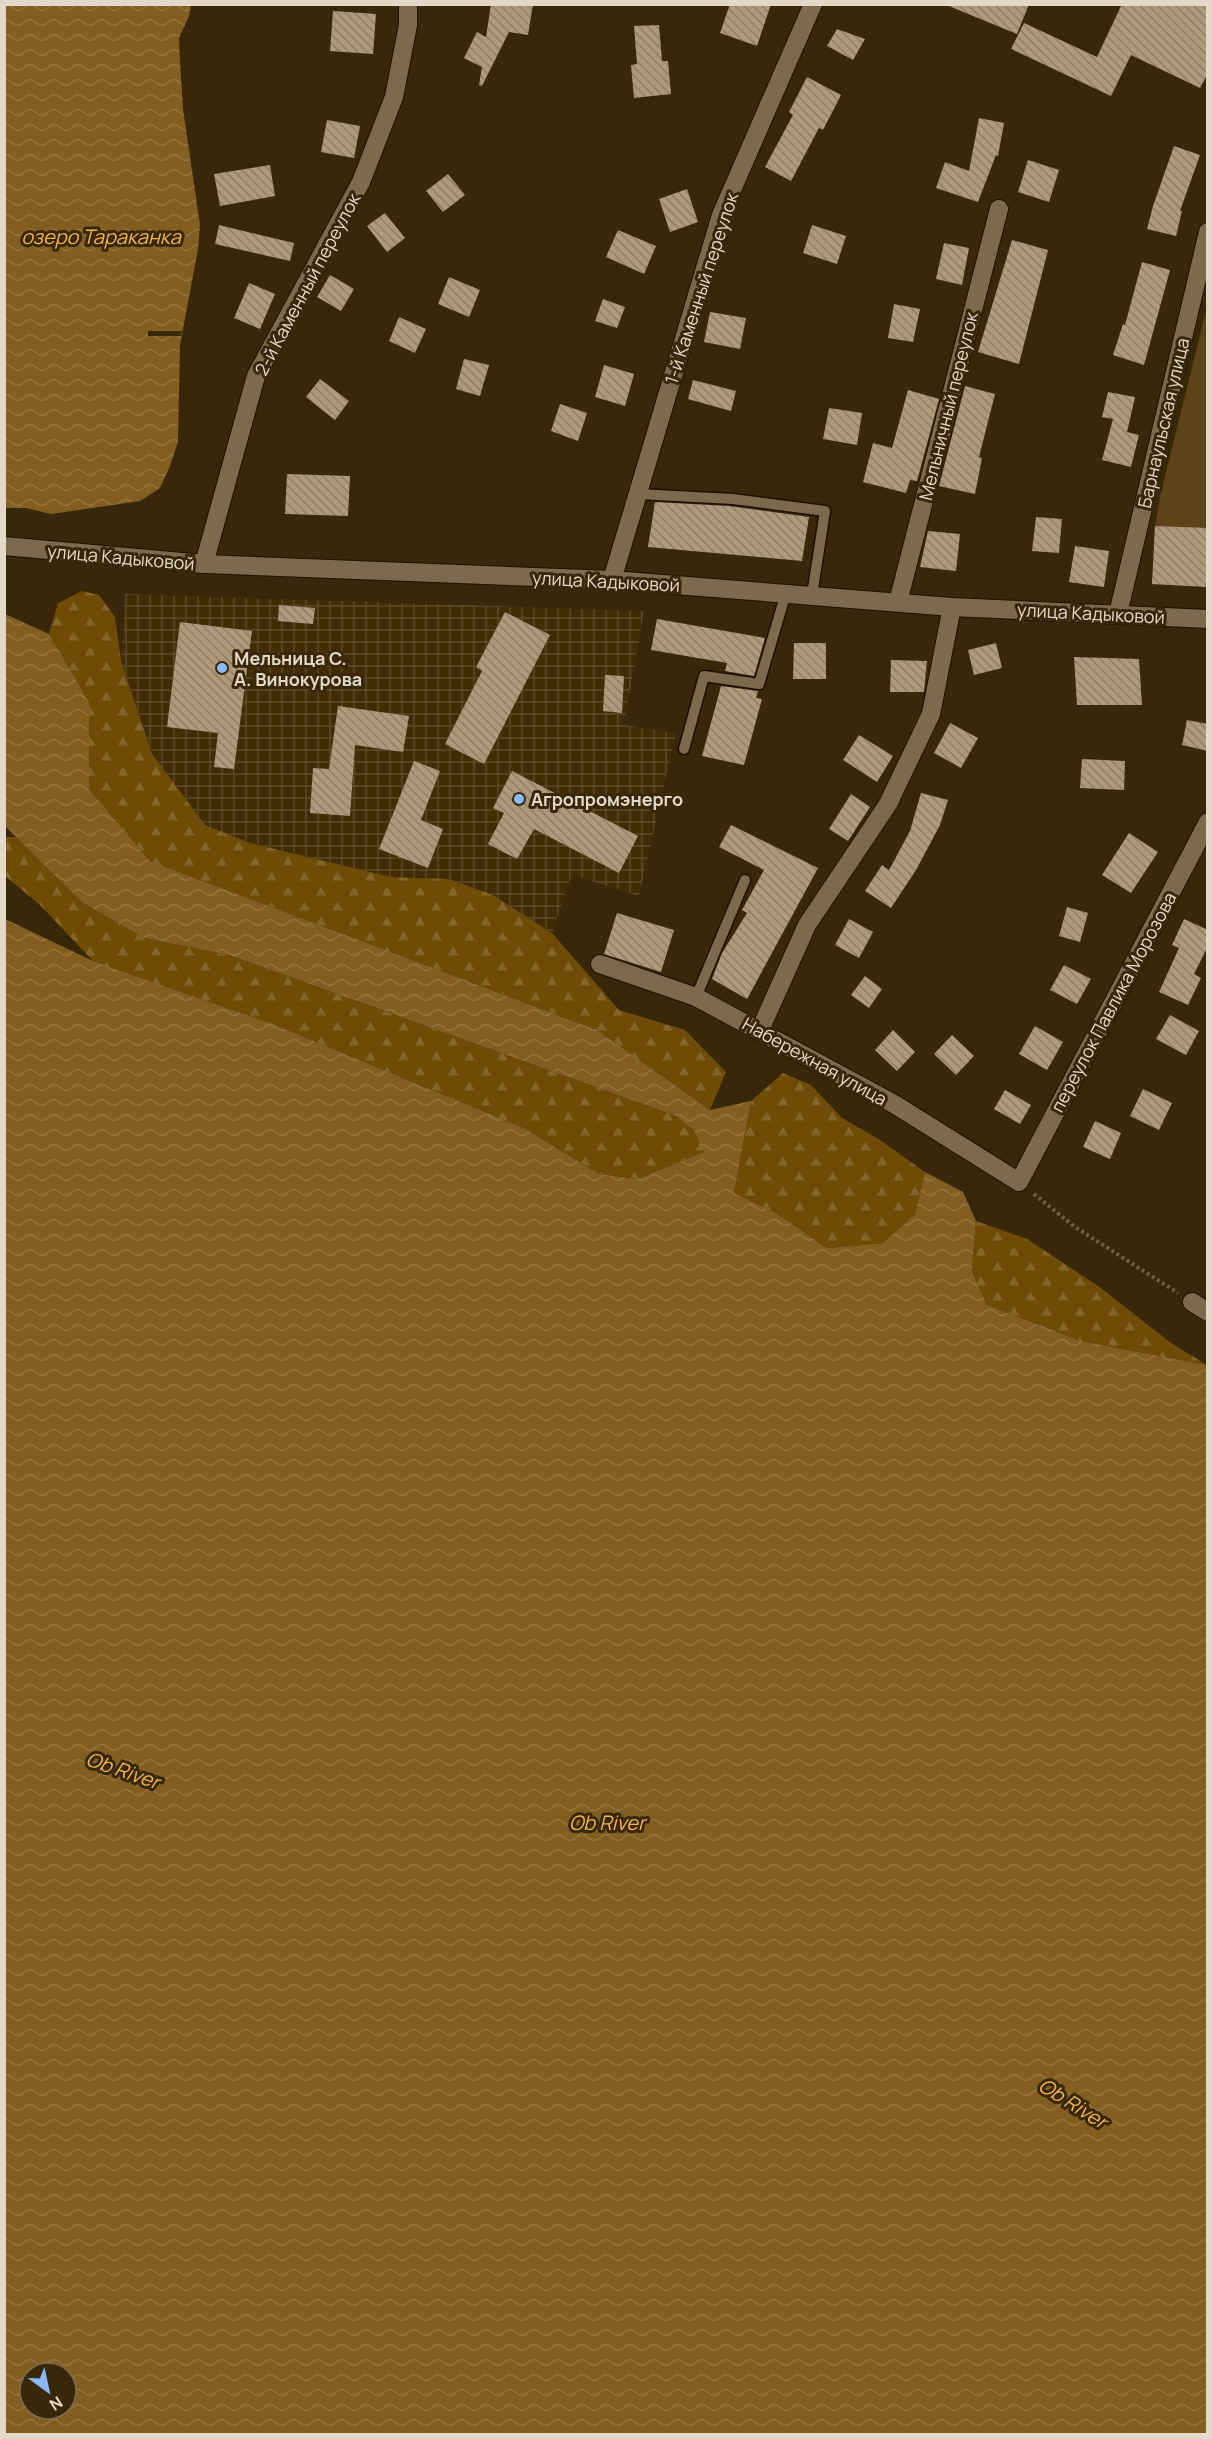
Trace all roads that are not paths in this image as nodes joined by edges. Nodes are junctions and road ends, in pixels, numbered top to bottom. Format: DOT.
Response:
graph roads {
  1 [pos="408,4"];
  2 [pos="813,4"];
  3 [pos="999,209"];
  4 [pos="1208,232"];
  5 [pos="638,494"];
  6 [pos="4,546"];
  7 [pos="204,564"];
  8 [pos="612,580"];
  9 [pos="786,593"];
  10 [pos="812,596"];
  11 [pos="898,603"];
  12 [pos="952,607"];
  13 [pos="1118,614"];
  14 [pos="1208,619"];
  15 [pos="684,749"];
  16 [pos="1208,822"];
  17 [pos="745,880"];
  18 [pos="600,964"];
  19 [pos="696,997"];
  20 [pos="760,1030"];
  21 [pos="1019,1182"];
  22 [pos="1192,1302"];
  23 [pos="1208,1312"];
  1 -- 7 [label="street, 2-й Каменный переулок"];
  2 -- 5 [label="street, 1-й Каменный переулок"];
  3 -- 11 [label="street, Мельничный переулок"];
  4 -- 13 [label="street, Барнаульская улица"];
  5 -- 8 [label="street, 1-й Каменный переулок"];
  5 -- 10 [label="lane"];
  6 -- 7 [label="street, улица Кадыковой"];
  7 -- 8 [label="street, улица Кадыковой"];
  8 -- 9 [label="street, улица Кадыковой"];
  9 -- 10 [label="street, улица Кадыковой"];
  9 -- 15 [label="lane"];
  10 -- 11 [label="street, улица Кадыковой"];
  11 -- 12 [label="street, улица Кадыковой"];
  12 -- 13 [label="street, улица Кадыковой"];
  12 -- 20 [label="street"];
  13 -- 14 [label="street, улица Кадыковой"];
  16 -- 21 [label="street, переулок Павлика Морозова"];
  17 -- 19 [label="lane"];
  18 -- 19 [label="street, Набережная улица"];
  19 -- 20 [label="street, Набережная улица"];
  20 -- 21 [label="street, Набережная улица"];
  22 -- 23 [label="street"];
}
